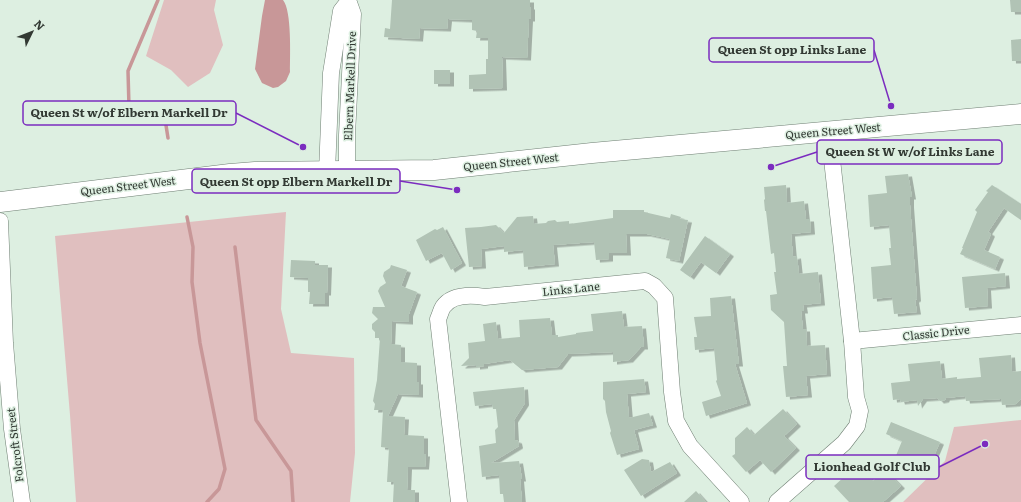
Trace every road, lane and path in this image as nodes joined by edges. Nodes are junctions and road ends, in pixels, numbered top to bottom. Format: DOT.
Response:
graph roads {
  1 [pos="348,1"];
  2 [pos="1021,114"];
  3 [pos="829,132"];
  4 [pos="347,171"];
  5 [pos="327,172"];
  6 [pos="0,202"];
  7 [pos="0,221"];
  8 [pos="1021,325"];
  9 [pos="852,341"];
  10 [pos="22,502"];
  11 [pos="459,502"];
  12 [pos="741,502"];
  13 [pos="778,502"];
  1 -- 4 [label="street, Elbern Markell Drive"];
  1 -- 5 [label="street, Elbern Markell Drive"];
  2 -- 3 [label="main road, Queen Street West"];
  3 -- 4 [label="main road, Queen Street West"];
  3 -- 9 [label="street"];
  4 -- 5 [label="main road, Queen Street West"];
  5 -- 6 [label="main road, Queen Street West"];
  7 -- 10 [label="street, Folcroft Street"];
  8 -- 9 [label="street, Classic Drive"];
  9 -- 13 [label="street"];
  11 -- 12 [label="street, Links Lane"];
}
